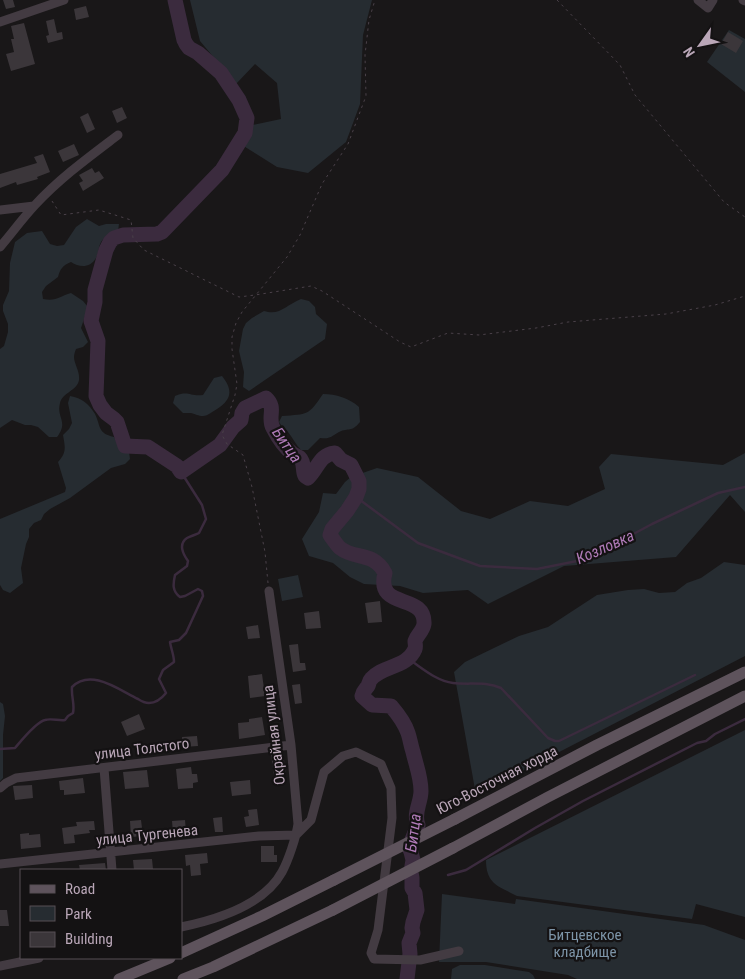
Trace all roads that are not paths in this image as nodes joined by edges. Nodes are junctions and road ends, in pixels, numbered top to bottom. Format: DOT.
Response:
graph roads {
  1 [pos="64,0"];
  2 [pos="698,0"];
  3 [pos="713,0"];
  4 [pos="0,22"];
  5 [pos="118,135"];
  6 [pos="34,206"];
  7 [pos="0,210"];
  8 [pos="0,248"];
  9 [pos="269,591"];
  10 [pos="745,672"];
  11 [pos="745,696"];
  12 [pos="291,745"];
  13 [pos="104,768"];
  14 [pos="0,788"];
  15 [pos="296,835"];
  16 [pos="111,852"];
  17 [pos="0,864"];
  18 [pos="112,869"];
  19 [pos="182,927"];
  20 [pos="459,951"];
  21 [pos="182,953"];
  22 [pos="35,959"];
  23 [pos="168,959"];
  24 [pos="0,966"];
  25 [pos="119,979"];
  26 [pos="183,979"];
  1 -- 4 [label="street"];
  2 -- 3 [label="street"];
  5 -- 6 [label="street"];
  6 -- 7 [label="street"];
  6 -- 8 [label="street"];
  9 -- 12 [label="street, Окрайная улица"];
  10 -- 21 [label="main road, Юго-Восточная хорда, bridge"];
  11 -- 26 [label="main road, bridge"];
  12 -- 13 [label="street, улица Толстого"];
  12 -- 15 [label="street, Окрайная улица"];
  13 -- 14 [label="street, улица Толстого"];
  13 -- 16 [label="street"];
  15 -- 16 [label="street, улица Тургенева"];
  15 -- 19 [label="street, Окрайная улица"];
  15 -- 20 [label="street"];
  16 -- 17 [label="street, улица Тургенева"];
  16 -- 18 [label="street"];
  22 -- 24 [label="street"];
  23 -- 25 [label="main road"];
}
